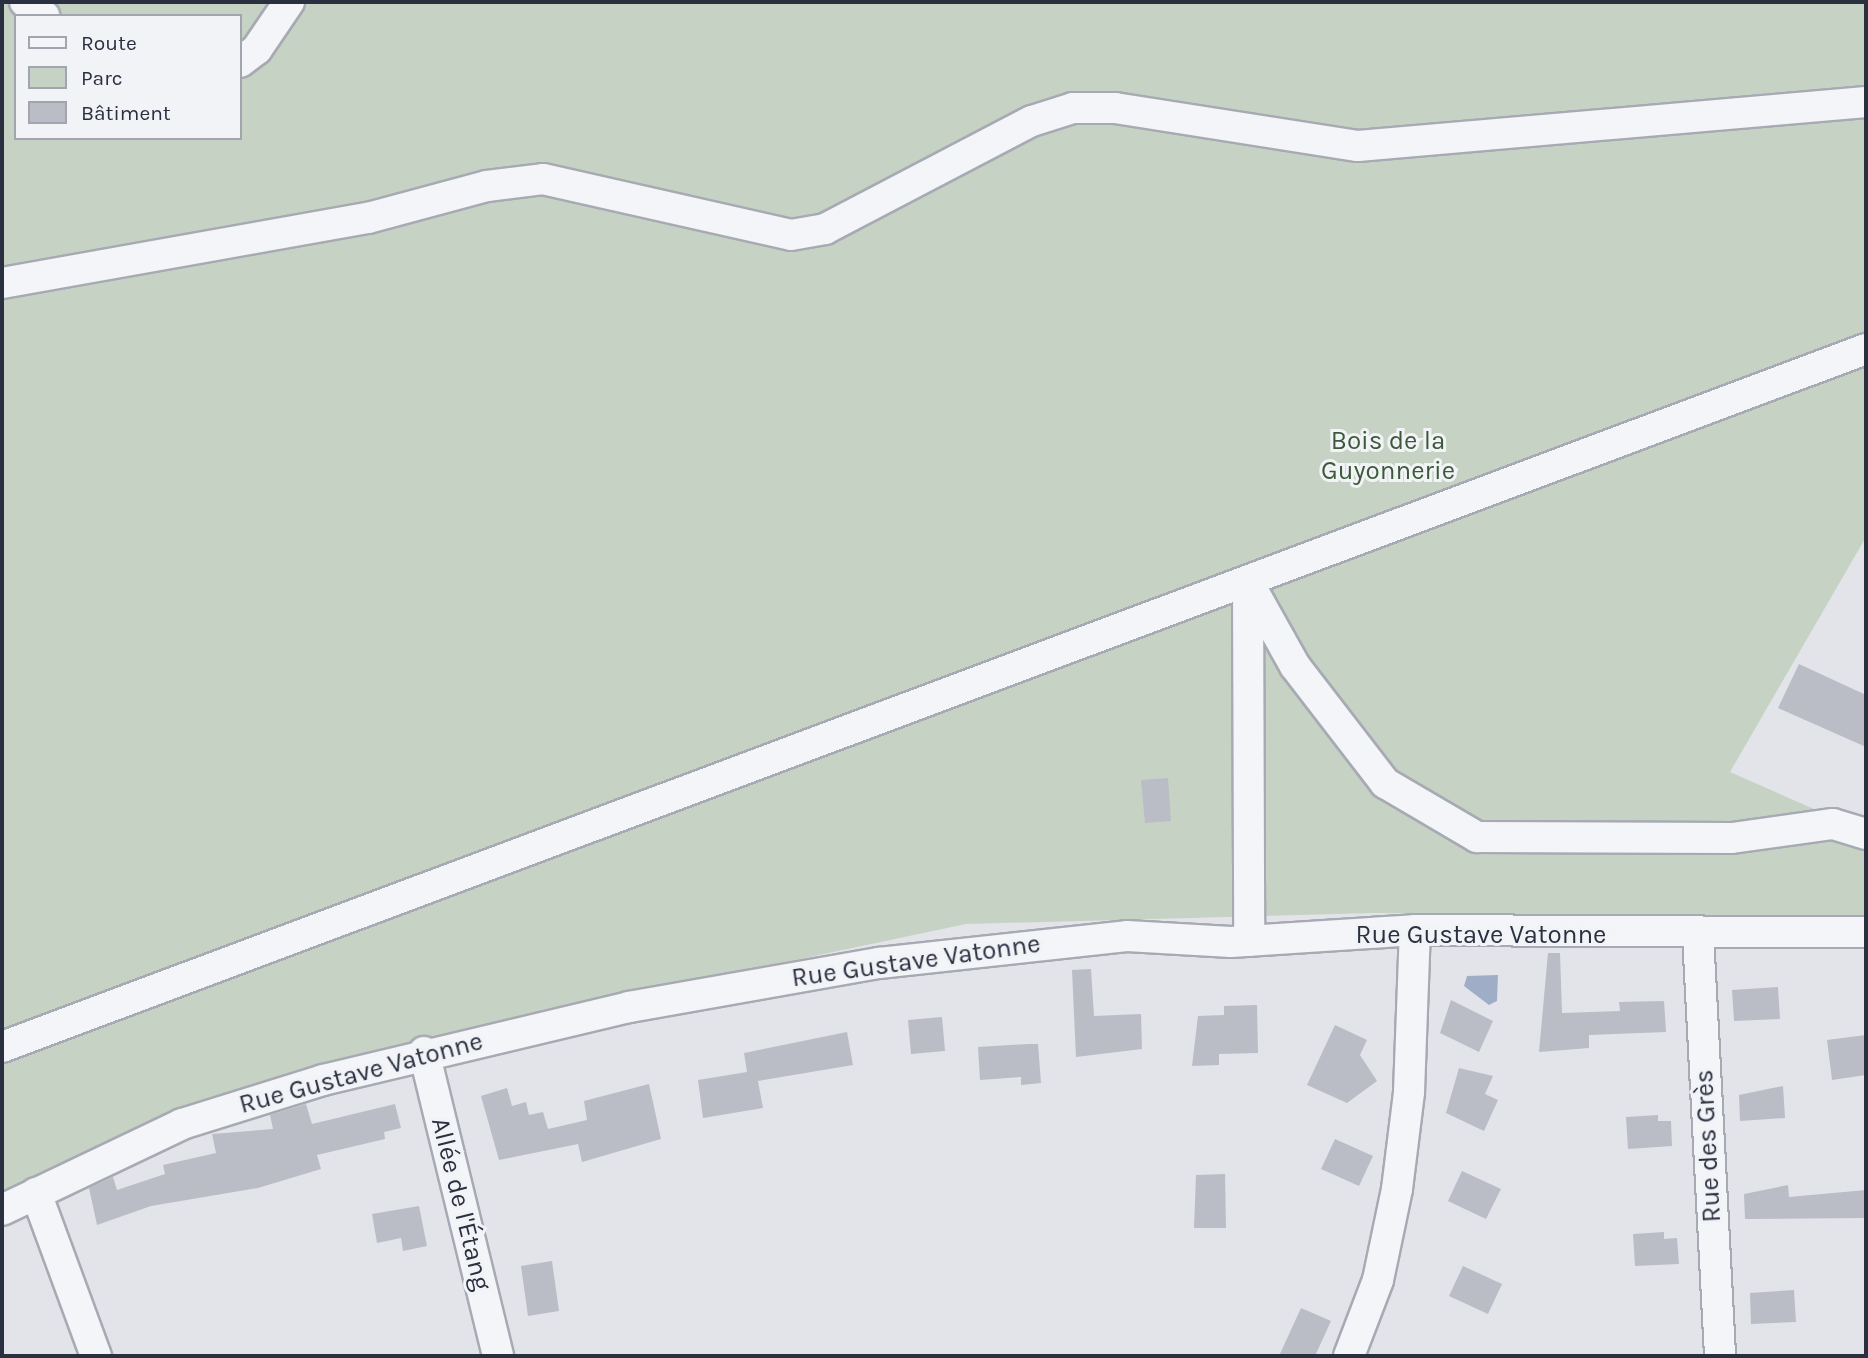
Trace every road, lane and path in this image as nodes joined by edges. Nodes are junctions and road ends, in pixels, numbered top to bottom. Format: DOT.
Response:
graph roads {
  1 [pos="24,2"];
  2 [pos="289,2"];
  3 [pos="41,14"];
  4 [pos="242,60"];
  5 [pos="1866,102"];
  6 [pos="2,284"];
  7 [pos="1866,349"];
  8 [pos="1248,582"];
  9 [pos="1866,834"];
  10 [pos="1415,930"];
  11 [pos="1866,932"];
  12 [pos="1698,935"];
  13 [pos="1249,941"];
  14 [pos="2,1047"];
  15 [pos="424,1052"];
  16 [pos="36,1193"];
  17 [pos="2,1210"];
  18 [pos="96,1356"];
  19 [pos="498,1356"];
  20 [pos="1349,1356"];
  21 [pos="1720,1356"];
  1 -- 3 [label="street"];
  2 -- 4 [label="street"];
  5 -- 6 [label="street"];
  7 -- 8 [label="street"];
  8 -- 9 [label="street"];
  8 -- 13 [label="street"];
  8 -- 14 [label="street"];
  10 -- 12 [label="street, Rue Gustave Vatonne"];
  10 -- 13 [label="street, Rue Gustave Vatonne"];
  10 -- 20 [label="street"];
  11 -- 12 [label="street, Rue Gustave Vatonne"];
  12 -- 21 [label="street, Rue des Grès"];
  13 -- 15 [label="street, Rue Gustave Vatonne"];
  15 -- 16 [label="street, Rue Gustave Vatonne"];
  15 -- 19 [label="street, Allée de l'Étang"];
  16 -- 17 [label="street, Rue Gustave Vatonne"];
  16 -- 18 [label="street"];
}
